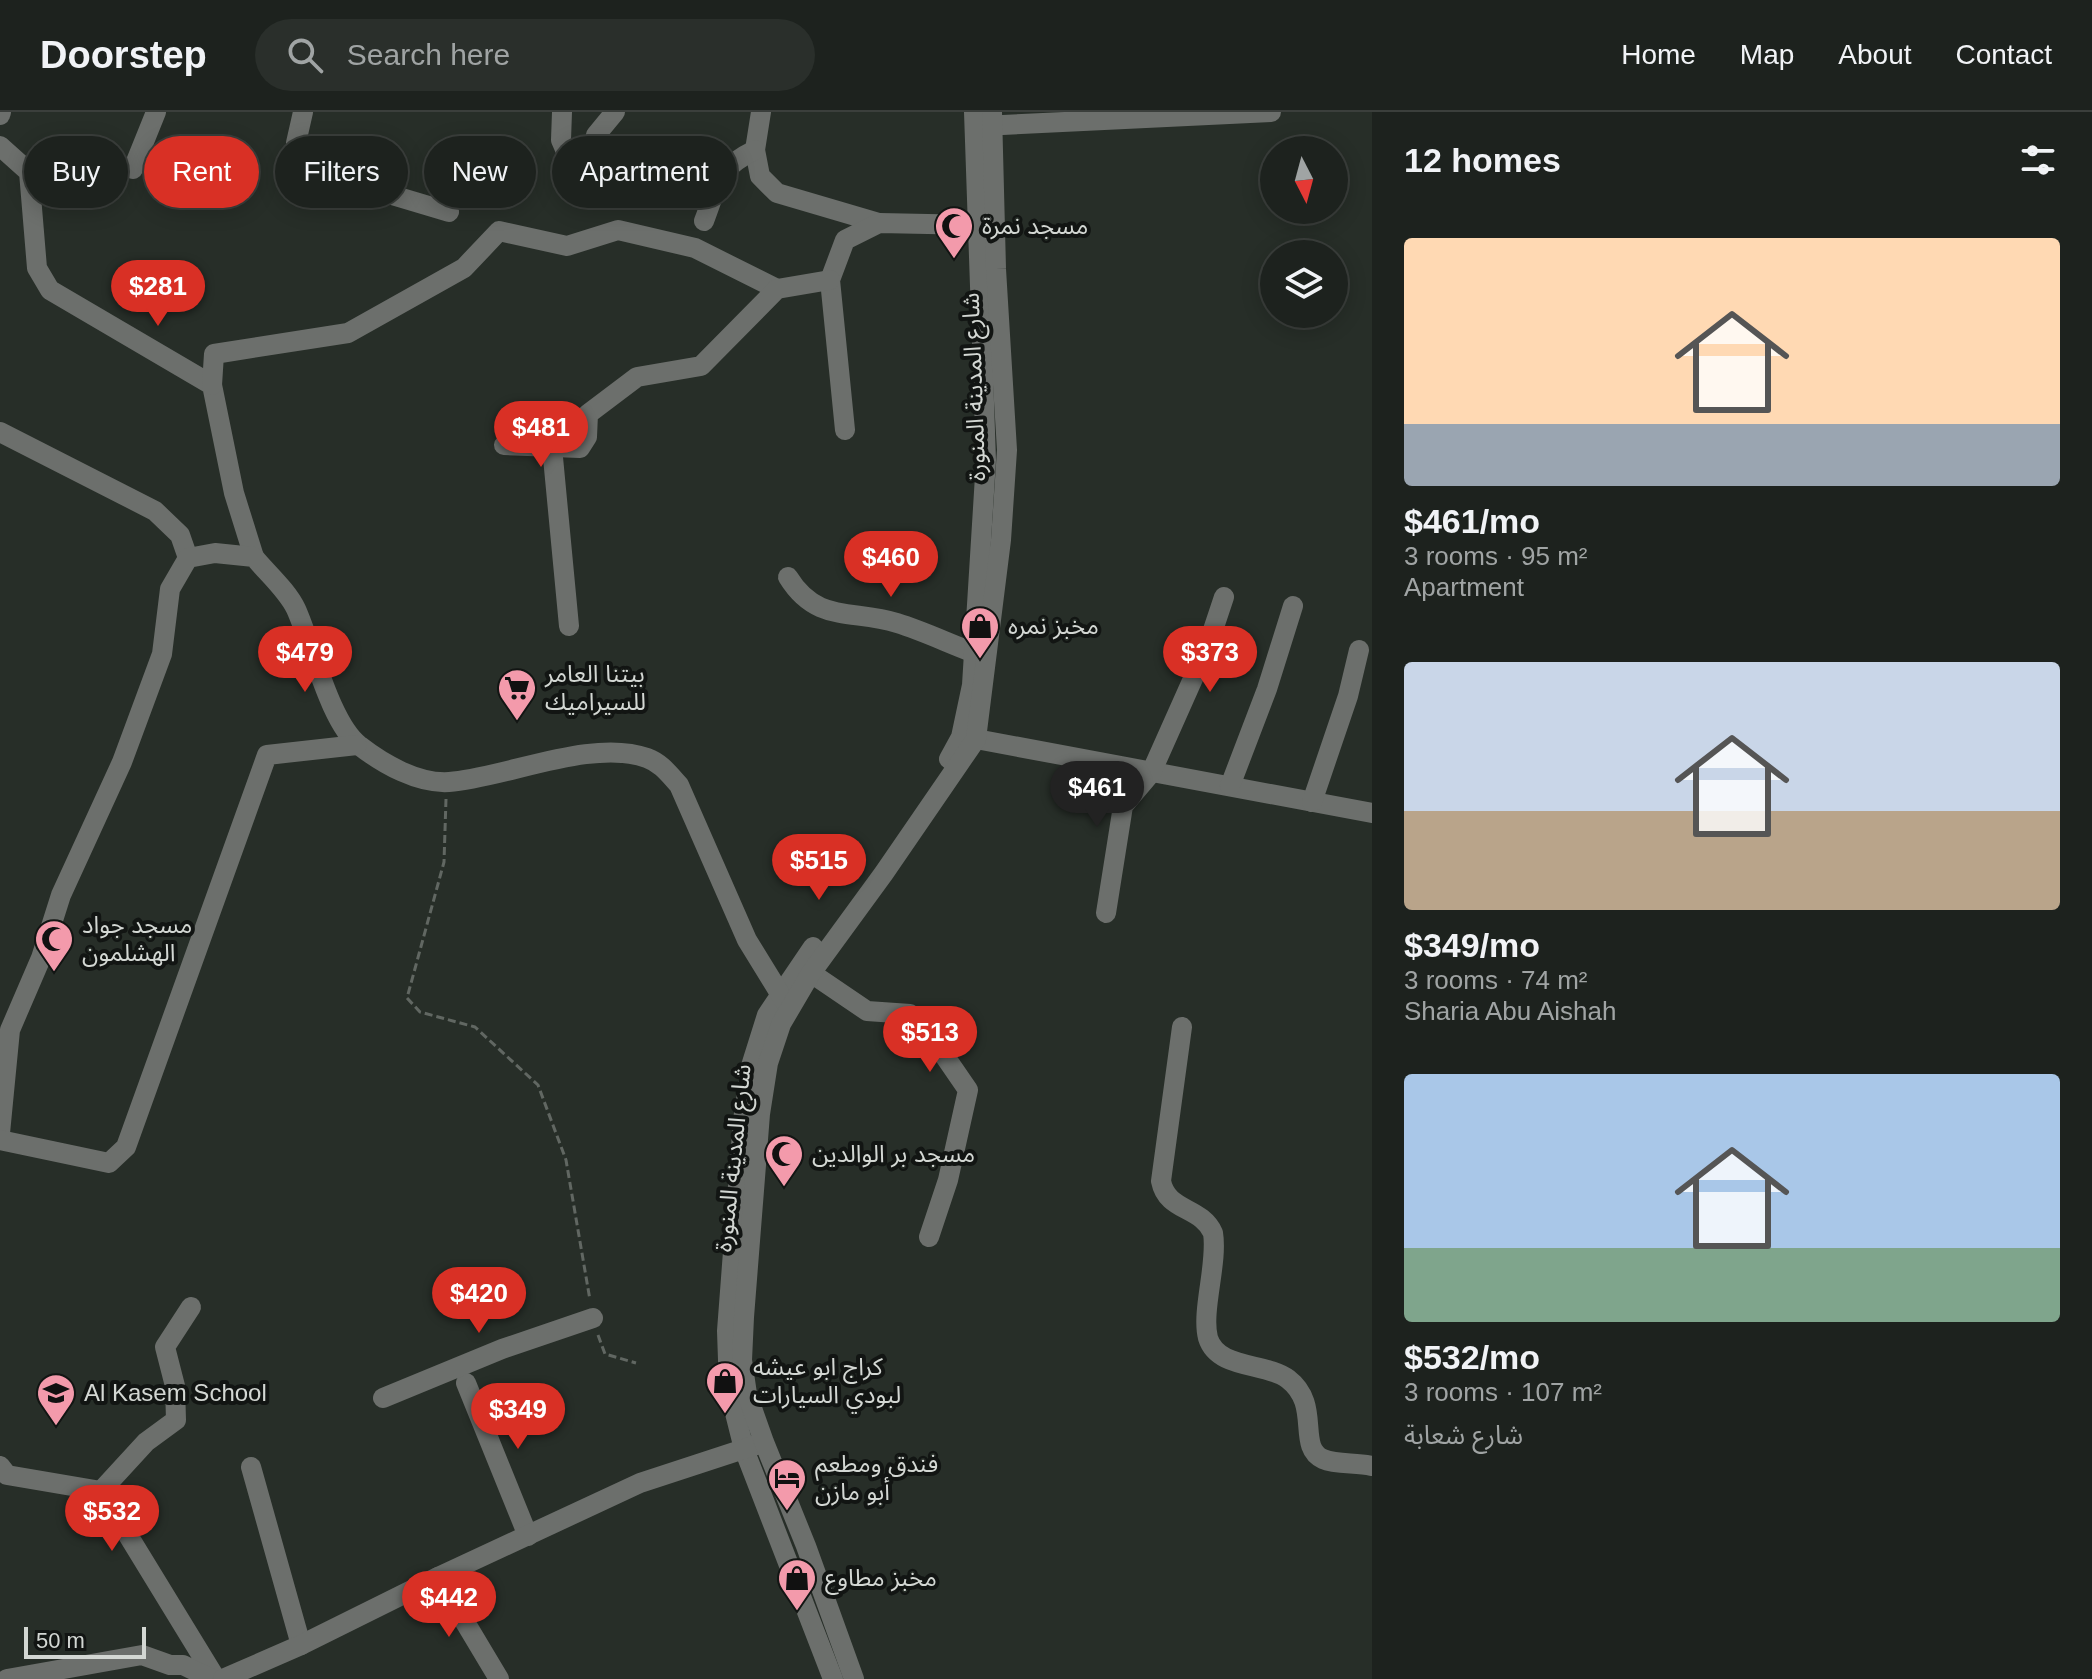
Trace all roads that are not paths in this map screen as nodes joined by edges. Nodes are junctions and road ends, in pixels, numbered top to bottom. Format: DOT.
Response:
graph roads {
  1 [pos="156,112"];
  2 [pos="303,112"];
  3 [pos="562,112"];
  4 [pos="615,112"];
  5 [pos="761,112"];
  6 [pos="1271,112"];
  7 [pos="984,119"];
  8 [pos="0,146"];
  9 [pos="755,150"];
  10 [pos="133,169"];
  11 [pos="449,212"];
  12 [pos="704,221"];
  13 [pos="879,223"];
  14 [pos="977,225"];
  15 [pos="830,280"];
  16 [pos="777,289"];
  17 [pos="212,385"];
  18 [pos="845,430"];
  19 [pos="0,432"];
  20 [pos="504,445"];
  21 [pos="552,447"];
  22 [pos="254,557"];
  23 [pos="188,558"];
  24 [pos="788,577"];
  25 [pos="1224,597"];
  26 [pos="1293,606"];
  27 [pos="569,626"];
  28 [pos="1359,650"];
  29 [pos="972,652"];
  30 [pos="976,739"];
  31 [pos="357,745"];
  32 [pos="1151,773"];
  33 [pos="1230,786"];
  34 [pos="1312,802"];
  35 [pos="1372,813"];
  36 [pos="1106,913"];
  37 [pos="811,973"];
  38 [pos="785,1002"];
  39 [pos="5,1026"];
  40 [pos="1182,1027"];
  41 [pos="0,1133"];
  42 [pos="0,1140"];
  43 [pos="929,1237"];
  44 [pos="191,1307"];
  45 [pos="593,1318"];
  46 [pos="466,1383"];
  47 [pos="383,1398"];
  48 [pos="754,1446"];
  49 [pos="0,1466"];
  50 [pos="1372,1466"];
  51 [pos="251,1467"];
  52 [pos="101,1491"];
  53 [pos="528,1536"];
  54 [pos="438,1577"];
  55 [pos="301,1645"];
  56 [pos="7,1679"];
  57 [pos="214,1679"];
  58 [pos="223,1679"];
  59 [pos="499,1679"];
  60 [pos="833,1679"];
  61 [pos="854,1679"];
  1 -- 10 [label="street"];
  2 -- 11 [label="street"];
  3 -- 4 [label="street"];
  5 -- 9 [label="street"];
  6 -- 7 [label="street"];
  7 -- 14 [label="street, شارع المدينة المنورة"];
  7 -- 30 [label="street, شارع المدينة المنورة"];
  8 -- 17 [label="street"];
  9 -- 12 [label="street"];
  9 -- 13 [label="street"];
  13 -- 14 [label="street"];
  13 -- 15 [label="street"];
  14 -- 29 [label="street, شارع المدينة المنورة"];
  15 -- 16 [label="street"];
  15 -- 18 [label="street"];
  16 -- 17 [label="street"];
  16 -- 21 [label="street"];
  17 -- 22 [label="street"];
  19 -- 23 [label="street"];
  20 -- 21 [label="street"];
  21 -- 27 [label="street"];
  22 -- 23 [label="street"];
  22 -- 31 [label="street"];
  23 -- 39 [label="street"];
  24 -- 29 [label="street"];
  25 -- 32 [label="street"];
  26 -- 33 [label="street"];
  28 -- 34 [label="street"];
  29 -- 38 [label="street, شارع المدينة المنورة"];
  30 -- 32 [label="street"];
  30 -- 37 [label="street, شارع المدينة المنورة"];
  31 -- 38 [label="street"];
  31 -- 42 [label="street"];
  32 -- 33 [label="street"];
  32 -- 36 [label="street"];
  33 -- 34 [label="street"];
  34 -- 35 [label="street"];
  37 -- 38 [label="street, شارع المدينة المنورة"];
  37 -- 43 [label="street"];
  38 -- 48 [label="street, شارع المدينة المنورة"];
  39 -- 41 [label="street"];
  40 -- 50 [label="street"];
  44 -- 52 [label="street"];
  45 -- 47 [label="street"];
  46 -- 53 [label="street"];
  48 -- 53 [label="street"];
  48 -- 60 [label="street, شارع المدينة المنورة"];
  48 -- 61 [label="street, شارع المدينة المنورة"];
  49 -- 52 [label="street"];
  51 -- 55 [label="street"];
  52 -- 57 [label="street"];
  53 -- 54 [label="street"];
  54 -- 55 [label="street"];
  54 -- 59 [label="street"];
  55 -- 58 [label="street"];
  56 -- 57 [label="street"];
}
